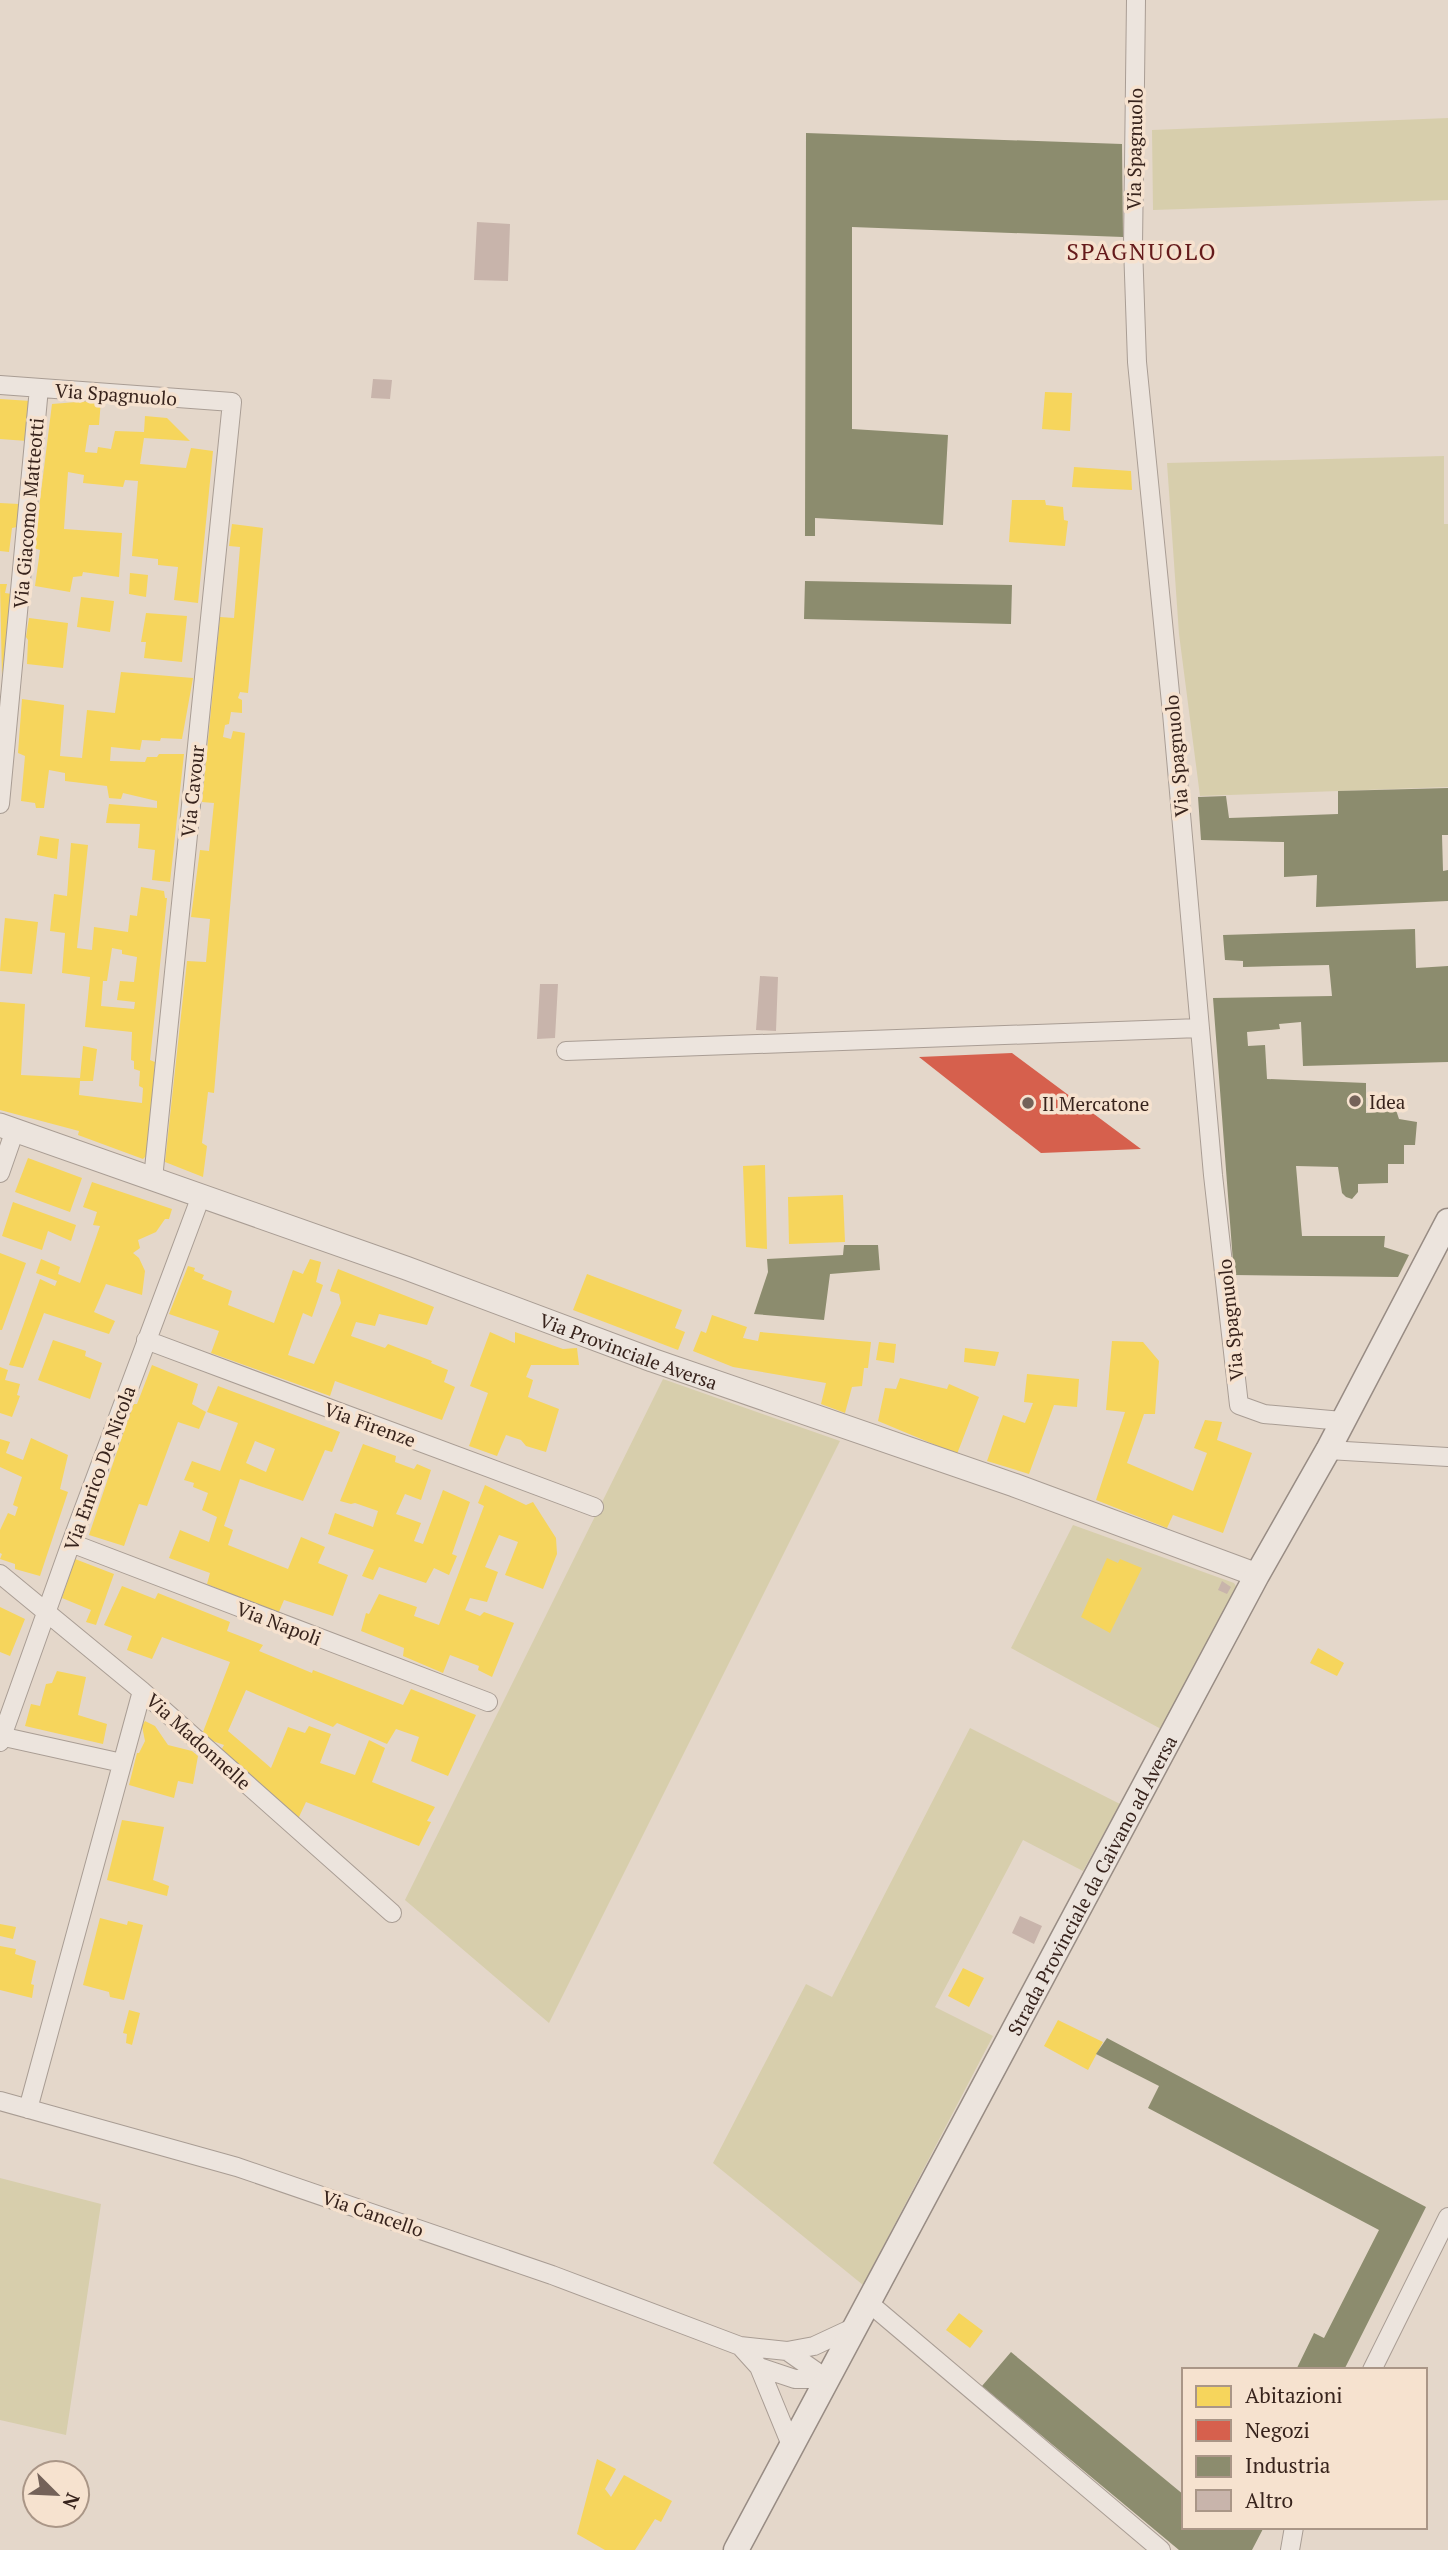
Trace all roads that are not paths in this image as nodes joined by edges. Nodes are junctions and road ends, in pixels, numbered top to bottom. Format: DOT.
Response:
graph roads {
  1 [pos="1136,0"];
  2 [pos="0,385"];
  3 [pos="39,388"];
  4 [pos="232,402"];
  5 [pos="0,804"];
  6 [pos="1200,1028"];
  7 [pos="566,1051"];
  8 [pos="8,1128"];
  9 [pos="0,1173"];
  10 [pos="153,1179"];
  11 [pos="201,1196"];
  12 [pos="1448,1221"];
  13 [pos="146,1340"];
  14 [pos="1342,1421"];
  15 [pos="1328,1450"];
  16 [pos="1448,1457"];
  17 [pos="594,1507"];
  18 [pos="71,1544"];
  19 [pos="0,1574"];
  20 [pos="1257,1575"];
  21 [pos="46,1613"];
  22 [pos="142,1690"];
  23 [pos="488,1702"];
  24 [pos="1,1738"];
  25 [pos="122,1763"];
  26 [pos="392,1913"];
  27 [pos="0,2101"];
  28 [pos="28,2109"];
  29 [pos="1448,2217"];
  30 [pos="869,2303"];
  31 [pos="857,2326"];
  32 [pos="740,2346"];
  33 [pos="787,2351"];
  34 [pos="759,2367"];
  35 [pos="1373,2368"];
  36 [pos="827,2379"];
  37 [pos="791,2445"];
  38 [pos="1294,2529"];
  39 [pos="736,2550"];
  40 [pos="1161,2550"];
  41 [pos="1290,2550"];
  1 -- 6 [label="street, Via Spagnuolo"];
  2 -- 3 [label="street, Via Spagnuolo"];
  3 -- 4 [label="street, Via Spagnuolo"];
  3 -- 5 [label="street, Via Giacomo Matteotti"];
  4 -- 10 [label="street, Via Cavour"];
  6 -- 7 [label="street"];
  6 -- 14 [label="street, Via Spagnuolo"];
  8 -- 9 [label="street"];
  8 -- 10 [label="street, Via Provinciale Aversa"];
  10 -- 11 [label="street, Via Provinciale Aversa"];
  11 -- 13 [label="street, Via Enrico De Nicola"];
  11 -- 20 [label="street, Via Provinciale Aversa"];
  12 -- 14 [label="main road, Strada Provinciale da Caivano ad Aversa"];
  13 -- 17 [label="street, Via Firenze"];
  13 -- 18 [label="street, Via Enrico De Nicola"];
  14 -- 15 [label="main road, Strada Provinciale da Caivano ad Aversa"];
  15 -- 16 [label="street"];
  15 -- 20 [label="main road, Strada Provinciale da Caivano ad Aversa"];
  18 -- 21 [label="street, Via Enrico De Nicola"];
  18 -- 23 [label="street, Via Napoli"];
  19 -- 21 [label="street, Via Madonnelle"];
  20 -- 30 [label="main road, Strada Provinciale da Caivano ad Aversa"];
  21 -- 22 [label="street, Via Madonnelle"];
  21 -- 24 [label="street, Via Enrico De Nicola"];
  22 -- 25 [label="street"];
  22 -- 26 [label="street, Via Madonnelle"];
  24 -- 25 [label="street"];
  25 -- 28 [label="street"];
  27 -- 28 [label="street, Via Cancello"];
  28 -- 32 [label="street, Via Cancello"];
  29 -- 35 [label="street"];
  30 -- 31 [label="main road, Strada Provinciale da Caivano ad Aversa"];
  30 -- 40 [label="street"];
  31 -- 33 [label="street"];
  31 -- 36 [label="main road, Strada Provinciale da Caivano ad Aversa"];
  32 -- 33 [label="street"];
  32 -- 34 [label="street"];
  33 -- 36 [label="street"];
  34 -- 36 [label="street"];
  34 -- 37 [label="street"];
  36 -- 37 [label="main road, Strada Provinciale da Caivano ad Aversa"];
  37 -- 39 [label="main road, Strada Provinciale da Caivano ad Aversa"];
  38 -- 41 [label="street"];
}
